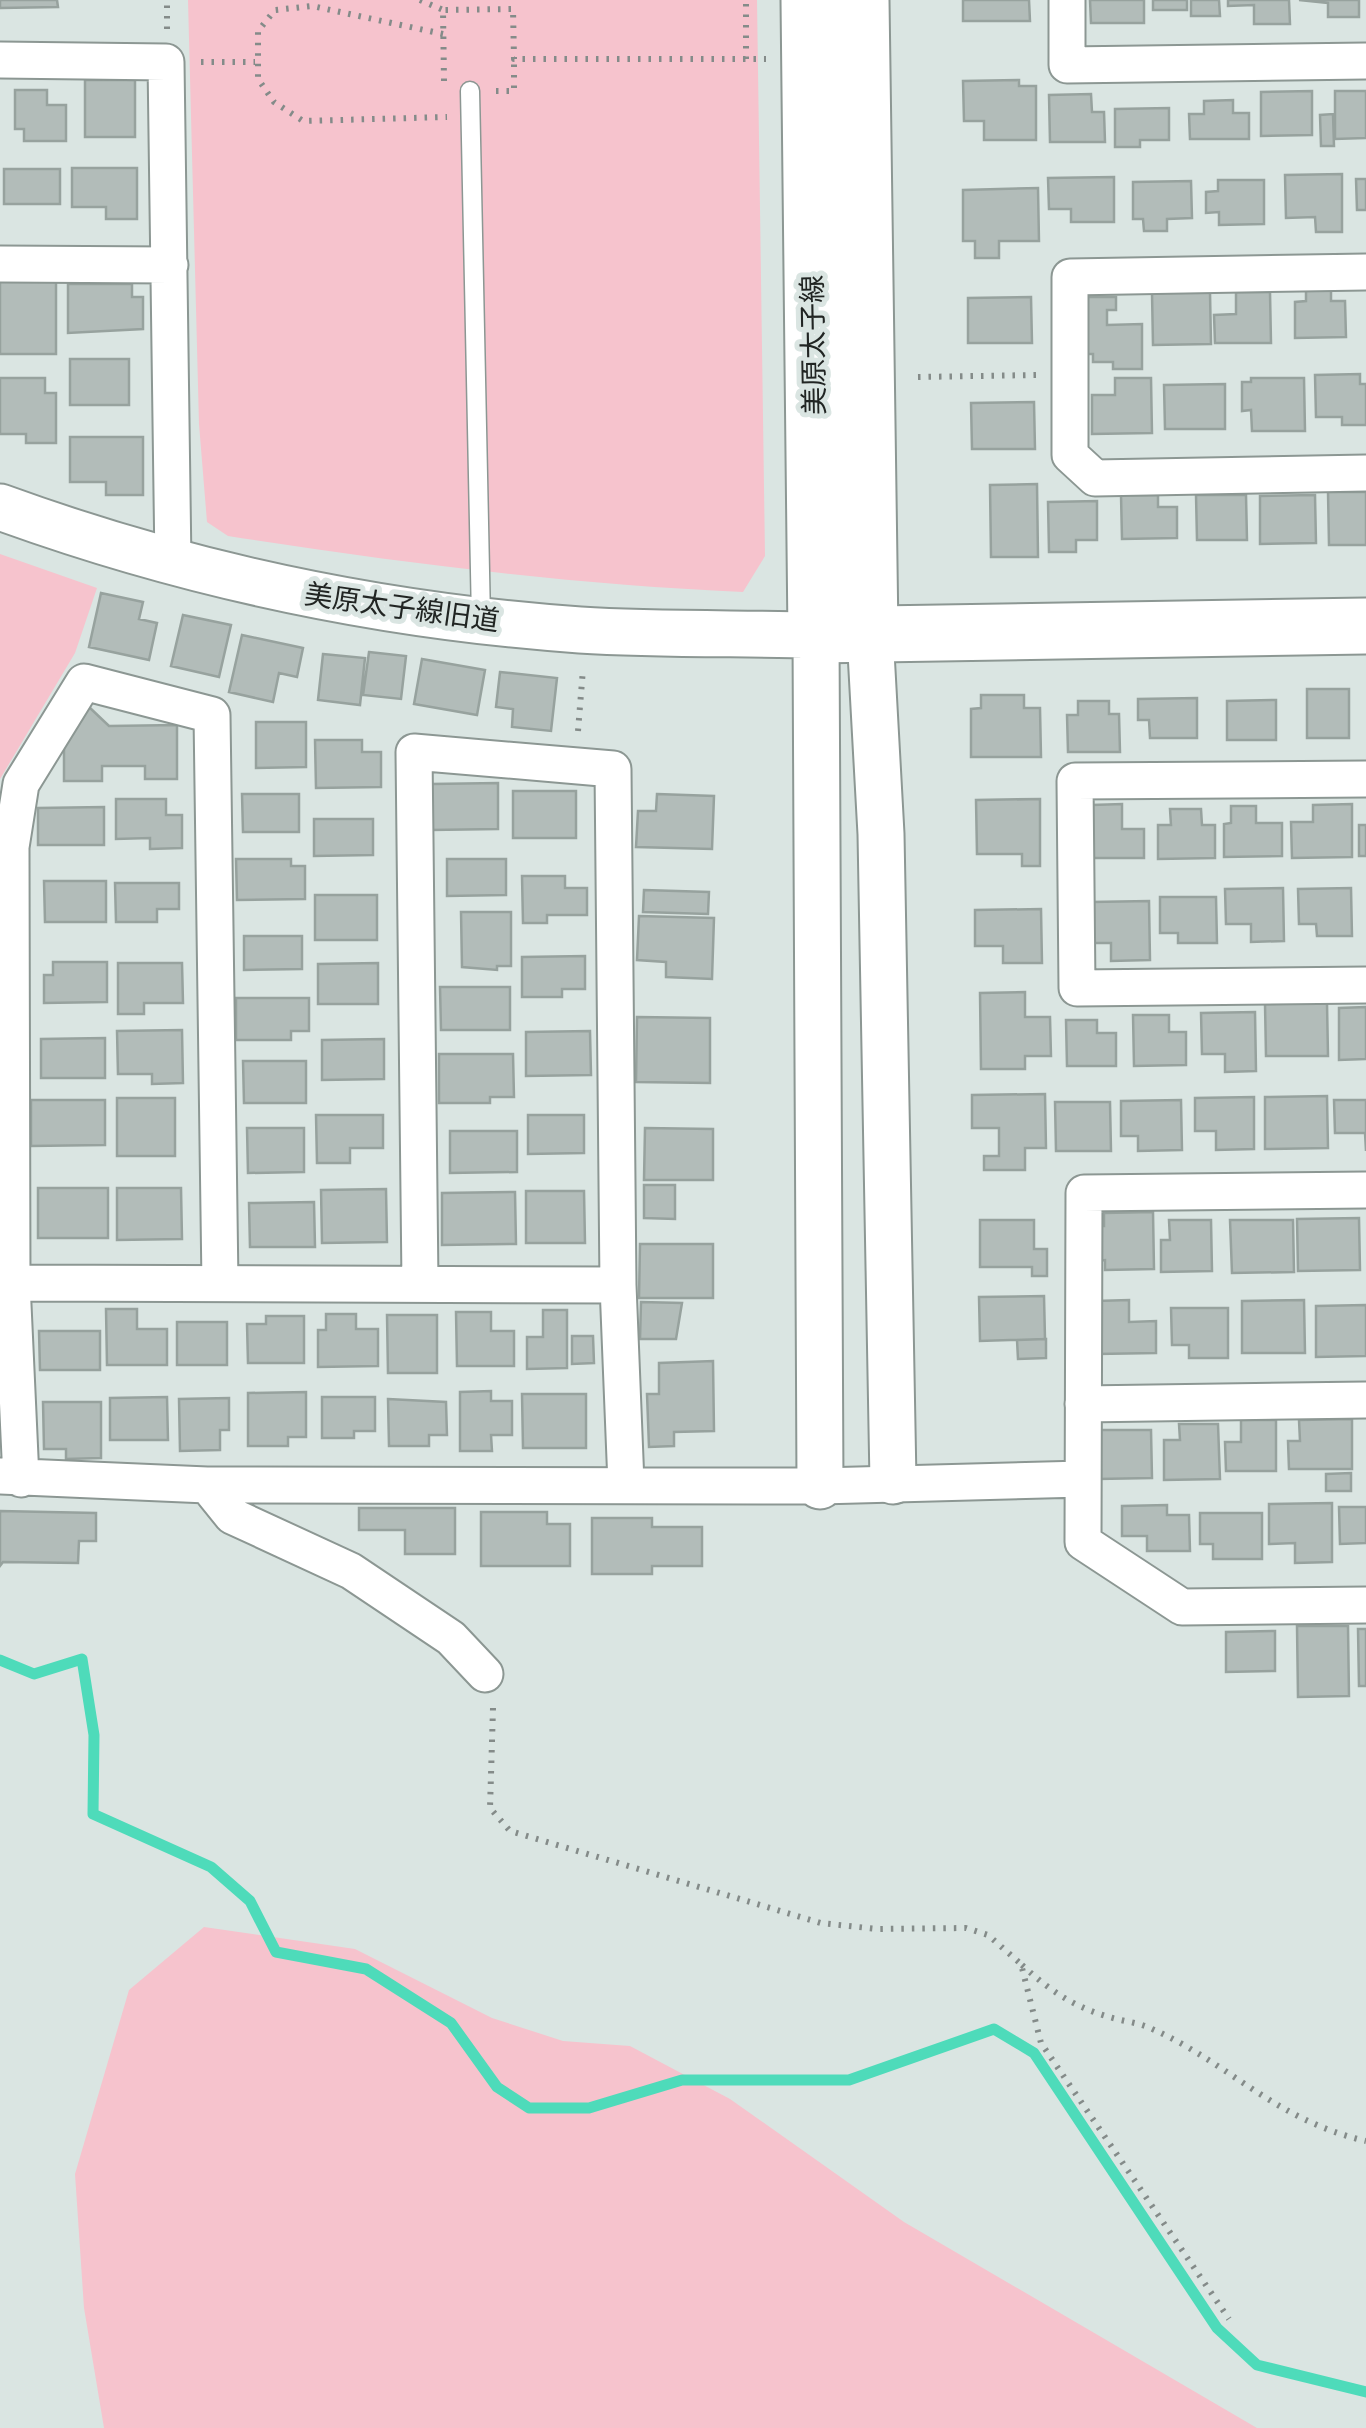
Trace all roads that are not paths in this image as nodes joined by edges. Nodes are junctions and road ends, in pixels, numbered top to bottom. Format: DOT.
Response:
graph roads {
  1 [pos="810,0"];
  2 [pos="861,0"];
  3 [pos="1067,0"];
  4 [pos="0,60"];
  5 [pos="1366,62"];
  6 [pos="470,91"];
  7 [pos="0,264"];
  8 [pos="170,265"];
  9 [pos="1366,272"];
  10 [pos="1366,473"];
  11 [pos="0,508"];
  12 [pos="174,564"];
  13 [pos="481,619"];
  14 [pos="1366,626"];
  15 [pos="870,634"];
  16 [pos="816,635"];
  17 [pos="1366,779"];
  18 [pos="5,845"];
  19 [pos="1366,985"];
  20 [pos="7,1066"];
  21 [pos="1366,1190"];
  22 [pos="6,1280"];
  23 [pos="420,1282"];
  24 [pos="220,1283"];
  25 [pos="618,1285"];
  26 [pos="1366,1400"];
  27 [pos="1083,1404"];
  28 [pos="10,1478"];
  29 [pos="1083,1479"];
  30 [pos="893,1481"];
  31 [pos="626,1484"];
  32 [pos="208,1485"];
  33 [pos="820,1486"];
  34 [pos="1366,1605"];
  35 [pos="484,1674"];
  1 -- 16 [label="main road, 美原太子線"];
  2 -- 15 [label="main road, 美原太子線"];
  3 -- 5 [label="street"];
  4 -- 8 [label="street"];
  6 -- 13 [label="lane"];
  7 -- 8 [label="street"];
  8 -- 12 [label="street"];
  9 -- 10 [label="street"];
  11 -- 12 [label="street, 美原太子線旧道"];
  12 -- 13 [label="street, 美原太子線旧道"];
  13 -- 16 [label="street, 美原太子線旧道"];
  14 -- 15 [label="main road"];
  15 -- 16 [label="main road"];
  15 -- 30 [label="street"];
  16 -- 33 [label="street"];
  17 -- 19 [label="street"];
  18 -- 20 [label="street"];
  18 -- 24 [label="street"];
  20 -- 22 [label="street"];
  21 -- 27 [label="street"];
  22 -- 24 [label="street"];
  22 -- 28 [label="street"];
  23 -- 24 [label="street"];
  23 -- 25 [label="street"];
  23 -- 25 [label="street"];
  25 -- 31 [label="street"];
  26 -- 27 [label="street"];
  27 -- 29 [label="street"];
  28 -- 32 [label="street"];
  29 -- 30 [label="street"];
  29 -- 34 [label="street"];
  30 -- 33 [label="street"];
  31 -- 32 [label="street"];
  31 -- 33 [label="street"];
  32 -- 35 [label="street"];
}
